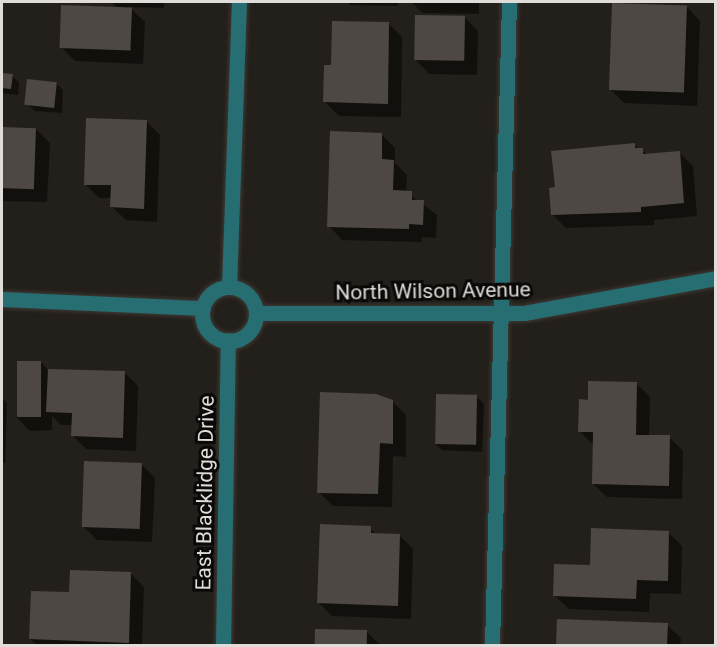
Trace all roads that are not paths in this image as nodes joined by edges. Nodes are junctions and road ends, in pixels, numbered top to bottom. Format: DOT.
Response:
graph roads {
  1 [pos="239,2"];
  2 [pos="509,2"];
  3 [pos="716,278"];
  4 [pos="229,287"];
  5 [pos="2,299"];
  6 [pos="203,308"];
  7 [pos="256,313"];
  8 [pos="501,314"];
  9 [pos="228,340"];
  10 [pos="223,645"];
  11 [pos="492,645"];
  1 -- 4 [label="street"];
  2 -- 8 [label="street"];
  3 -- 8 [label="street, North Wilson Avenue"];
  4 -- 6 [label="street"];
  4 -- 7 [label="street"];
  5 -- 6 [label="street"];
  6 -- 9 [label="street"];
  7 -- 8 [label="street, North Wilson Avenue"];
  7 -- 9 [label="street"];
  8 -- 11 [label="street"];
  9 -- 10 [label="street, East Blacklidge Drive"];
}
